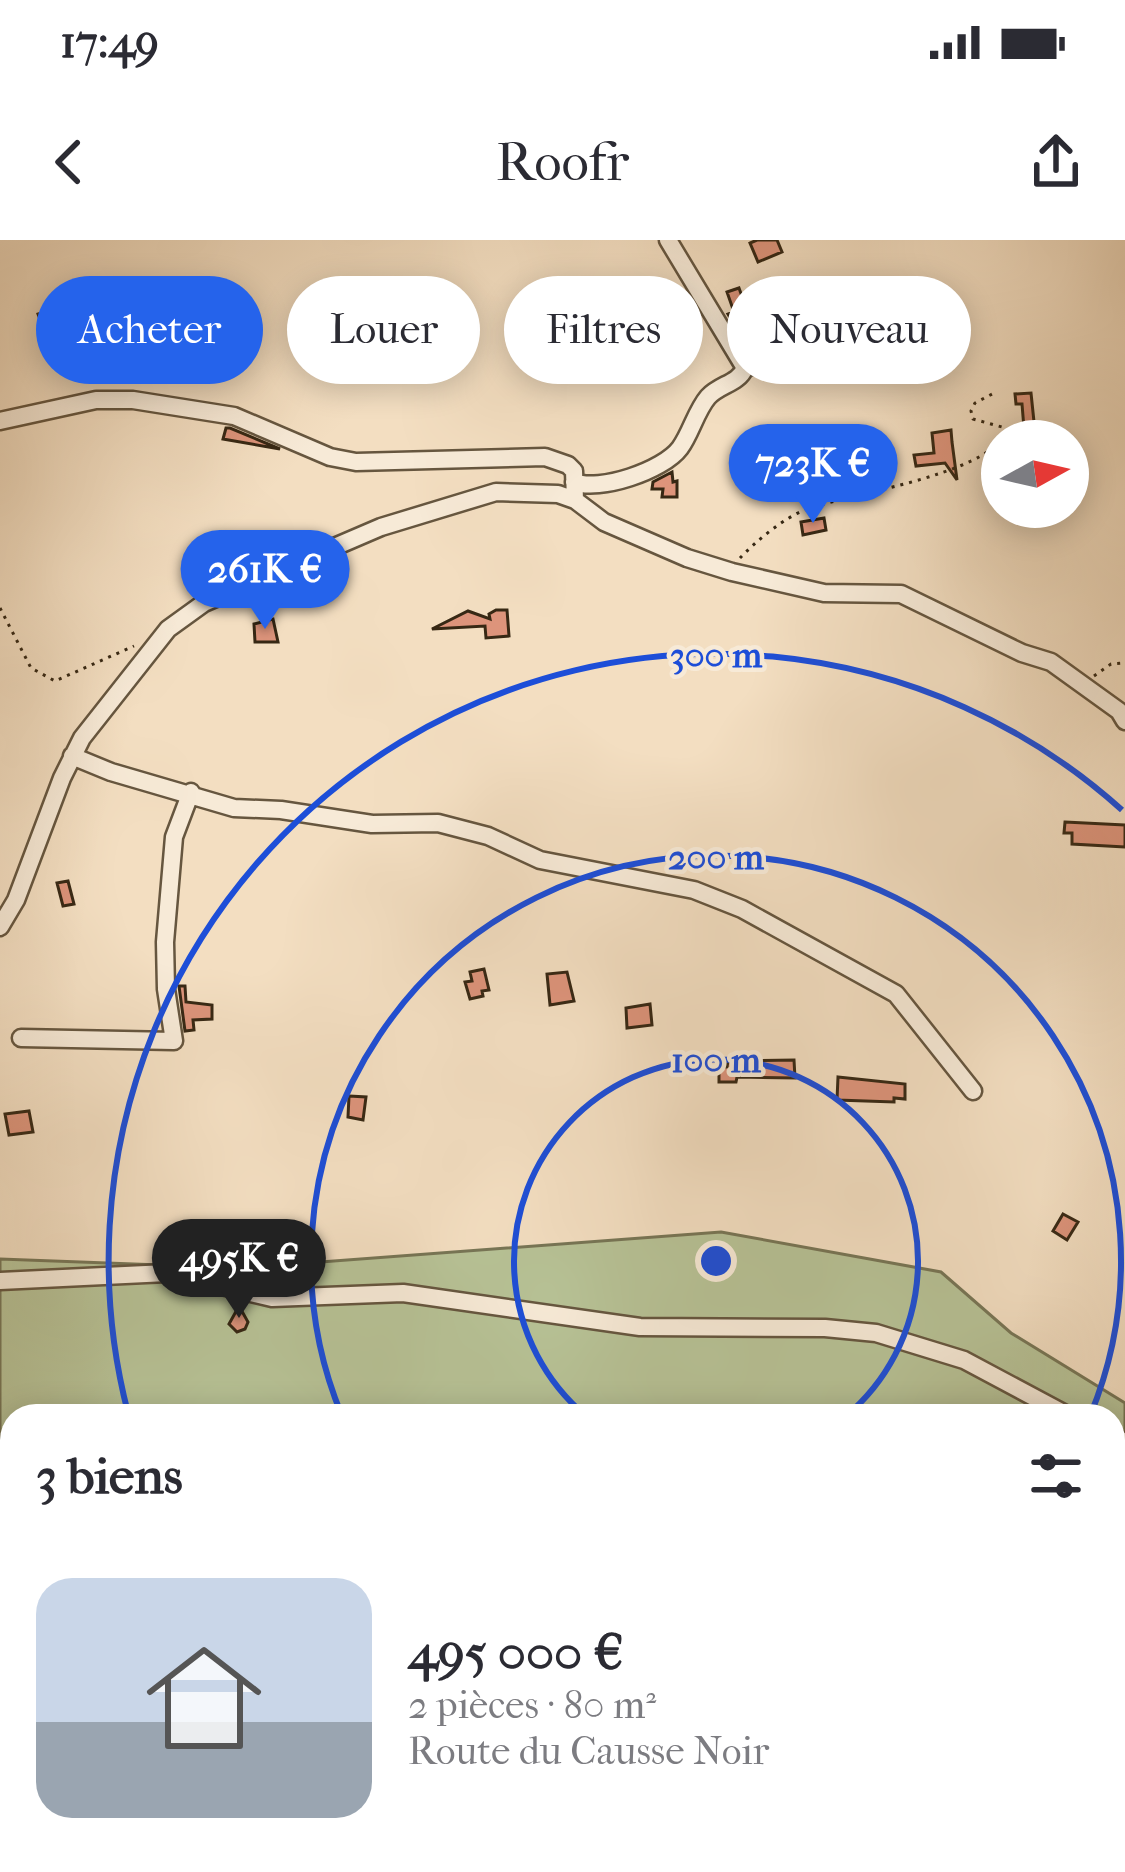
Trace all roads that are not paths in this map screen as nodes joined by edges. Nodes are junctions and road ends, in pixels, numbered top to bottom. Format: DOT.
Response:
graph roads {
  1 [pos="668,240"];
  2 [pos="727,338"];
  3 [pos="729,384"];
  4 [pos="0,421"];
  5 [pos="574,491"];
  6 [pos="1125,721"];
  7 [pos="72,756"];
  8 [pos="191,793"];
  9 [pos="0,926"];
  10 [pos="21,1038"];
  11 [pos="973,1091"];
  12 [pos="0,1282"];
  13 [pos="1046,1404"];
  1 -- 2 [label="street"];
  3 -- 5 [label="street"];
  4 -- 5 [label="street"];
  5 -- 6 [label="street"];
  5 -- 7 [label="street"];
  7 -- 8 [label="street"];
  7 -- 9 [label="street"];
  8 -- 10 [label="street"];
  8 -- 11 [label="street"];
  12 -- 13 [label="street"];
}
